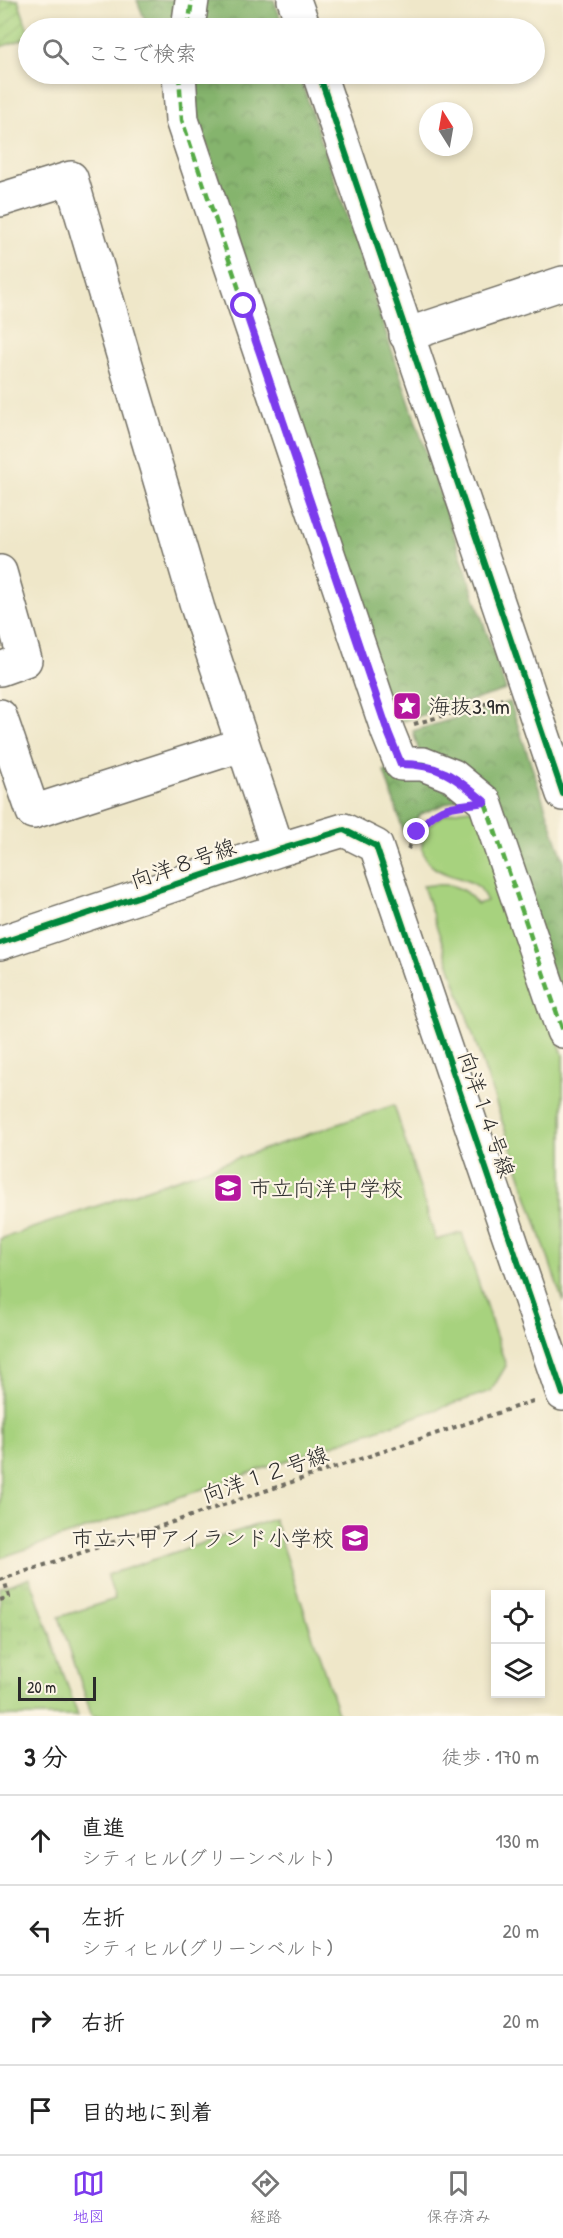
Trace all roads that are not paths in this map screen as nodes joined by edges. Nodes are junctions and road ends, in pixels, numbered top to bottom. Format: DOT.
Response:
graph roads {
  1 [pos="192,0"];
  2 [pos="294,0"];
  3 [pos="189,18"];
  4 [pos="300,18"];
  5 [pos="180,84"];
  6 [pos="322,84"];
  7 [pos="0,200"];
  8 [pos="563,283"];
  9 [pos="406,335"];
  10 [pos="0,572"];
  11 [pos="0,669"];
  12 [pos="0,716"];
  13 [pos="241,745"];
  14 [pos="563,794"];
  15 [pos="278,850"];
  16 [pos="391,850"];
  17 [pos="0,943"];
  18 [pos="563,1031"];
  19 [pos="551,1396"];
  1 -- 3 [label="street"];
  2 -- 4 [label="street"];
  5 -- 18 [label="street"];
  6 -- 9 [label="street"];
  7 -- 13 [label="street"];
  8 -- 9 [label="street"];
  9 -- 14 [label="street"];
  10 -- 11 [label="street"];
  12 -- 13 [label="street"];
  13 -- 15 [label="street"];
  15 -- 16 [label="street, 向洋８号線"];
  15 -- 17 [label="street, 向洋８号線"];
  16 -- 19 [label="street, 向洋１４号線"];
}
